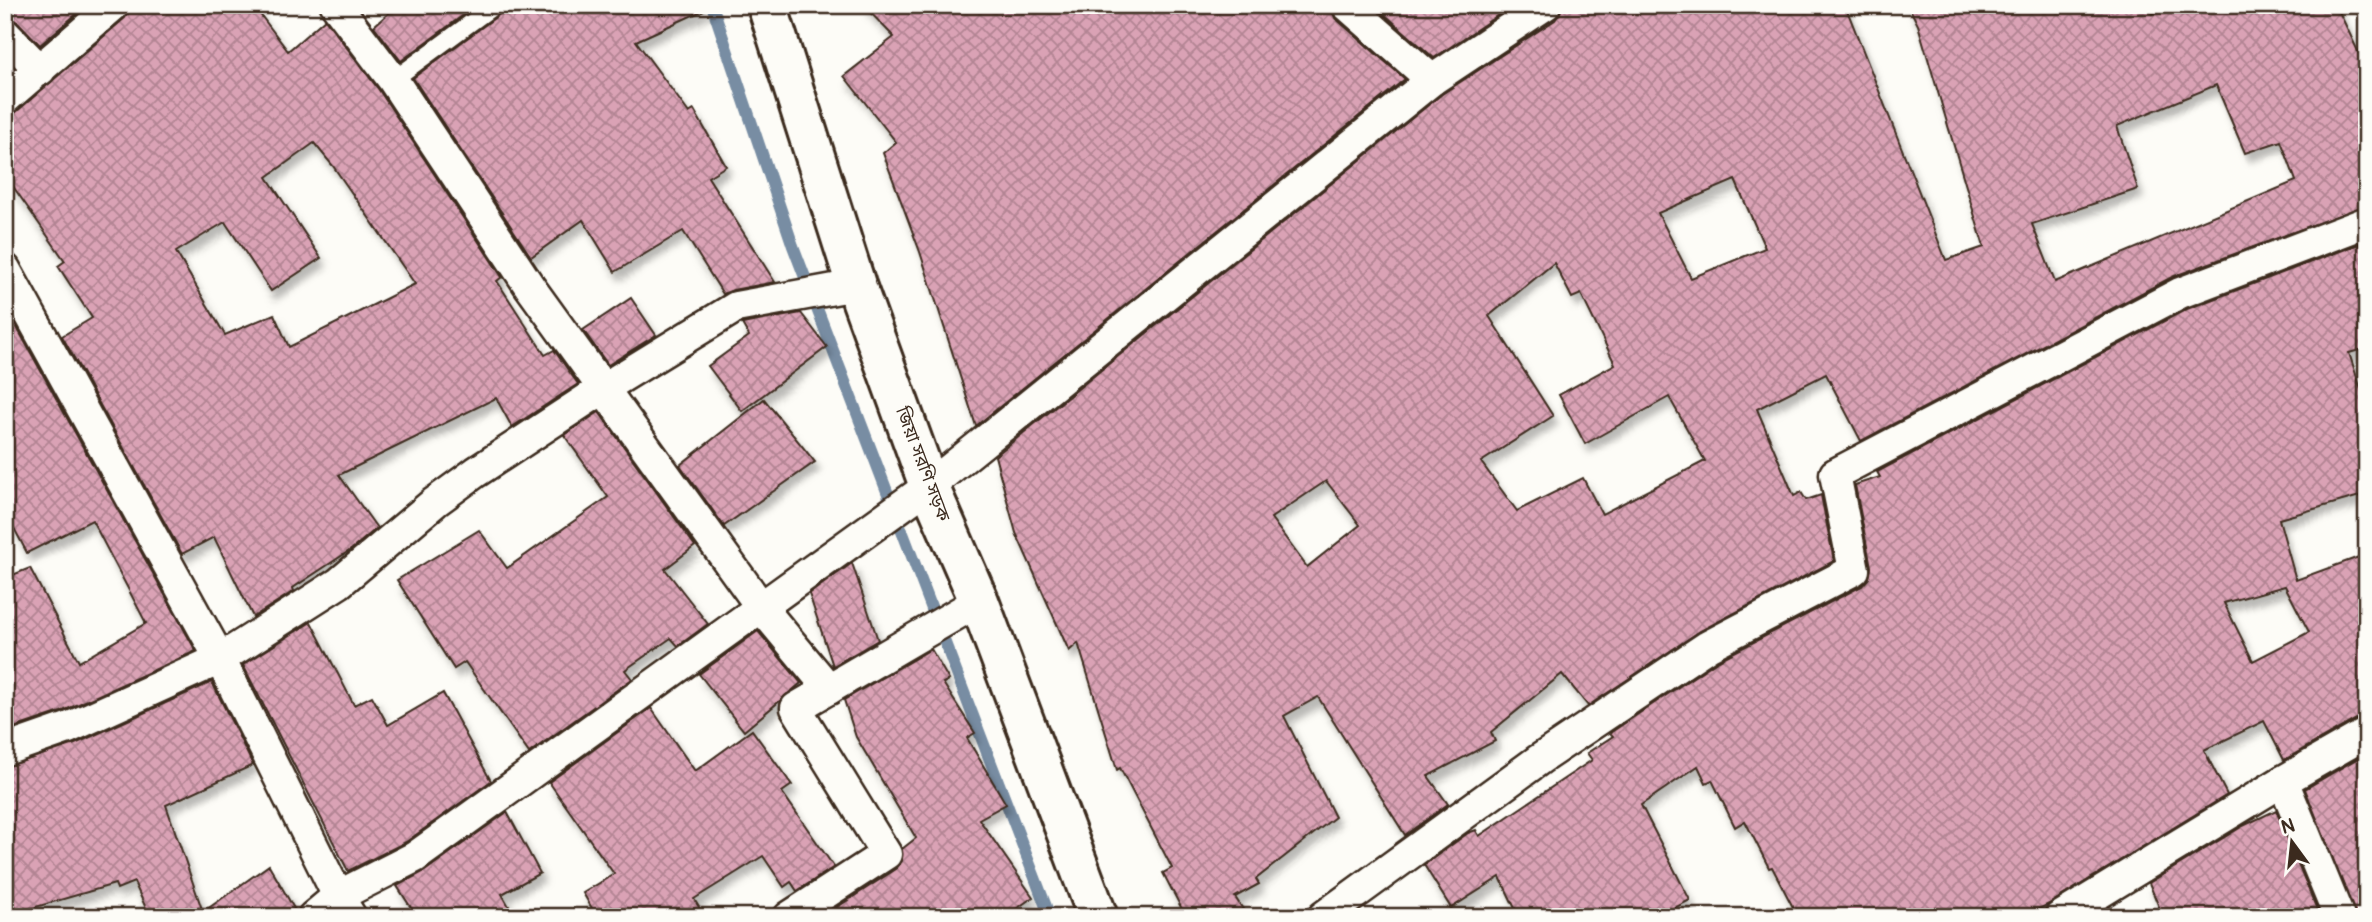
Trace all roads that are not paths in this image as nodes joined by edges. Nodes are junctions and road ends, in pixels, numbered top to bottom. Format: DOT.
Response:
graph roads {
  1 [pos="114,5"];
  2 [pos="336,5"];
  3 [pos="495,5"];
  4 [pos="767,5"];
  5 [pos="1347,5"];
  6 [pos="1545,5"];
  7 [pos="5,34"];
  8 [pos="40,70"];
  9 [pos="393,80"];
  10 [pos="1432,80"];
  11 [pos="5,99"];
  12 [pos="2367,222"];
  13 [pos="5,269"];
  14 [pos="856,285"];
  15 [pos="604,388"];
  16 [pos="929,486"];
  17 [pos="979,601"];
  18 [pos="761,607"];
  19 [pos="220,659"];
  20 [pos="829,690"];
  21 [pos="2367,733"];
  22 [pos="5,750"];
  23 [pos="2283,781"];
  24 [pos="344,906"];
  25 [pos="313,917"];
  26 [pos="789,917"];
  27 [pos="1098,917"];
  28 [pos="1323,917"];
  29 [pos="2060,917"];
  30 [pos="2339,917"];
  1 -- 8 [label="street"];
  2 -- 9 [label="street"];
  3 -- 9 [label="lane"];
  4 -- 14 [label="main road, জিয়া সরণি সড়ক"];
  5 -- 10 [label="street"];
  6 -- 10 [label="street"];
  7 -- 8 [label="street"];
  8 -- 11 [label="street"];
  9 -- 15 [label="street"];
  10 -- 16 [label="street"];
  12 -- 28 [label="street"];
  13 -- 19 [label="street"];
  14 -- 15 [label="street"];
  14 -- 16 [label="main road, জিয়া সরণি সড়ক"];
  15 -- 18 [label="street"];
  15 -- 19 [label="street"];
  16 -- 17 [label="main road, জিয়া সরণি সড়ক"];
  16 -- 18 [label="street"];
  17 -- 20 [label="street"];
  17 -- 27 [label="main road, জিয়া সরণি সড়ক"];
  18 -- 20 [label="street"];
  18 -- 24 [label="street"];
  19 -- 22 [label="street"];
  19 -- 24 [label="street"];
  20 -- 26 [label="street"];
  21 -- 23 [label="street"];
  23 -- 29 [label="street"];
  23 -- 30 [label="street"];
  24 -- 25 [label="street"];
}
